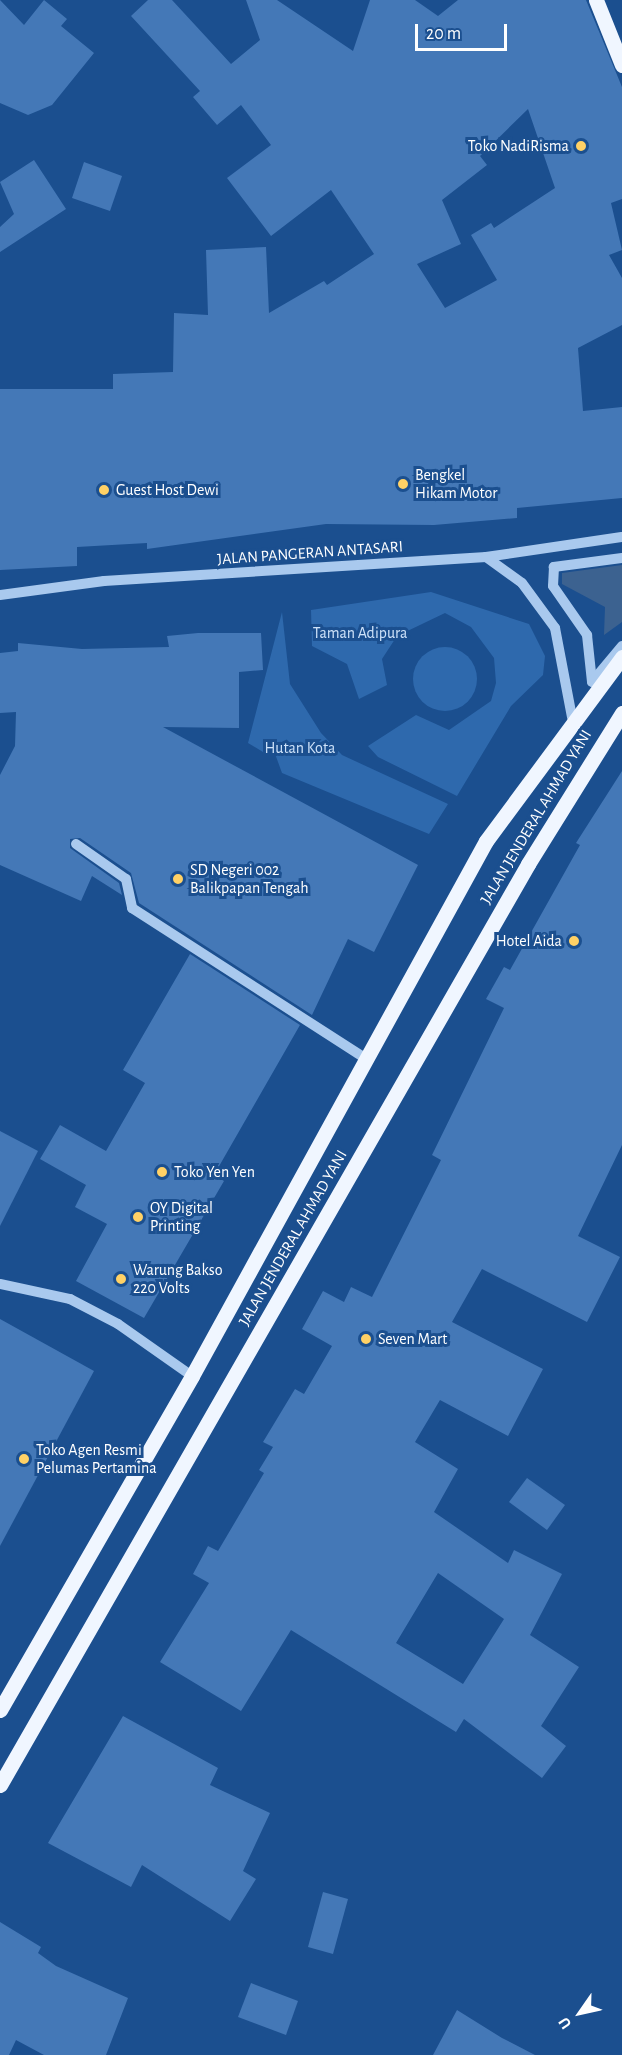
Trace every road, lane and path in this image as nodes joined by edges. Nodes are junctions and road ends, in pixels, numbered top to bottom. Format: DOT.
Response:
graph roads {
  1 [pos="597,0"];
  2 [pos="622,65"];
  3 [pos="622,537"];
  4 [pos="486,557"];
  5 [pos="622,558"];
  6 [pos="0,595"];
  7 [pos="622,646"];
  8 [pos="622,657"];
  9 [pos="622,713"];
  10 [pos="572,717"];
  11 [pos="76,844"];
  12 [pos="365,1058"];
  13 [pos="0,1284"];
  14 [pos="192,1376"];
  15 [pos="0,1710"];
  16 [pos="0,1785"];
  1 -- 2 [label="main road"];
  3 -- 4 [label="street, JALAN PANGERAN ANTASARI"];
  4 -- 6 [label="street, JALAN PANGERAN ANTASARI"];
  4 -- 10 [label="street"];
  5 -- 7 [label="street"];
  8 -- 10 [label="main road, JALAN JENDERAL AHMAD YANI"];
  9 -- 16 [label="main road, JALAN JENDERAL AHMAD YANI"];
  10 -- 12 [label="main road, JALAN JENDERAL AHMAD YANI"];
  11 -- 12 [label="street"];
  12 -- 14 [label="main road, JALAN JENDERAL AHMAD YANI"];
  13 -- 14 [label="street"];
  14 -- 15 [label="main road, JALAN JENDERAL AHMAD YANI"];
}
